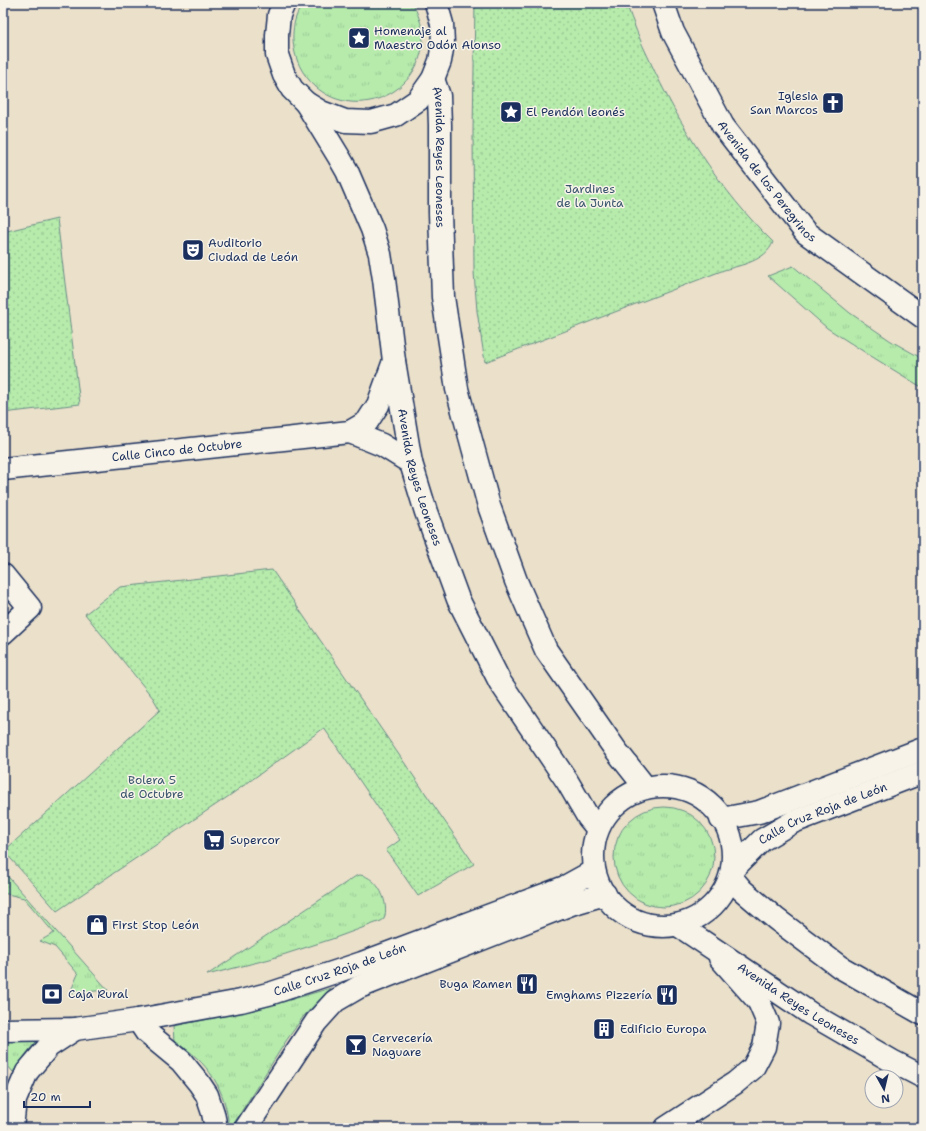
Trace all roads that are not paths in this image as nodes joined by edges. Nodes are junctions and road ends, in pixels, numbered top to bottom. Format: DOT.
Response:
graph roads {
  1 [pos="284,3"];
  2 [pos="663,3"];
  3 [pos="440,8"];
  4 [pos="433,80"];
  5 [pos="306,103"];
  6 [pos="923,317"];
  7 [pos="394,361"];
  8 [pos="350,432"];
  9 [pos="411,463"];
  10 [pos="3,469"];
  11 [pos="3,576"];
  12 [pos="3,633"];
  13 [pos="923,749"];
  14 [pos="923,772"];
  15 [pos="645,787"];
  16 [pos="721,819"];
  17 [pos="598,828"];
  18 [pos="594,871"];
  19 [pos="731,874"];
  20 [pos="605,894"];
  21 [pos="678,925"];
  22 [pos="709,945"];
  23 [pos="923,1014"];
  24 [pos="138,1020"];
  25 [pos="75,1029"];
  26 [pos="3,1030"];
  27 [pos="923,1077"];
  28 [pos="12,1128"];
  29 [pos="216,1128"];
  30 [pos="246,1128"];
  31 [pos="666,1128"];
  1 -- 5 [label="main road"];
  2 -- 6 [label="main road, Avenida de los Peregrinos"];
  3 -- 4 [label="main road"];
  4 -- 5 [label="main road"];
  4 -- 15 [label="main road, Avenida Reyes Leoneses"];
  5 -- 7 [label="main road, Avenida Reyes Leoneses"];
  7 -- 8 [label="main road, Calle Cinco de Octubre"];
  7 -- 9 [label="main road, Avenida Reyes Leoneses"];
  8 -- 9 [label="main road, Calle Cinco de Octubre"];
  8 -- 10 [label="main road, Calle Cinco de Octubre"];
  9 -- 17 [label="main road, Avenida Reyes Leoneses"];
  11 -- 12 [label="main road"];
  13 -- 16 [label="main road, Calle Cruz Roja de León"];
  14 -- 19 [label="main road, Calle Cruz Roja de León"];
  15 -- 16 [label="main road"];
  15 -- 17 [label="main road"];
  16 -- 19 [label="main road"];
  17 -- 18 [label="main road"];
  18 -- 20 [label="main road"];
  18 -- 24 [label="main road, Calle Cruz Roja de León"];
  19 -- 21 [label="main road"];
  19 -- 23 [label="main road"];
  20 -- 21 [label="main road"];
  20 -- 30 [label="main road, Calle Cruz Roja de León"];
  21 -- 22 [label="main road, Avenida Reyes Leoneses"];
  22 -- 27 [label="main road, Avenida Reyes Leoneses"];
  22 -- 31 [label="main road"];
  24 -- 25 [label="main road, Calle Cruz Roja de León"];
  24 -- 29 [label="main road"];
  25 -- 26 [label="main road, Calle Cruz Roja de León"];
  25 -- 28 [label="main road, Calle Cruz Roja de León"];
}
